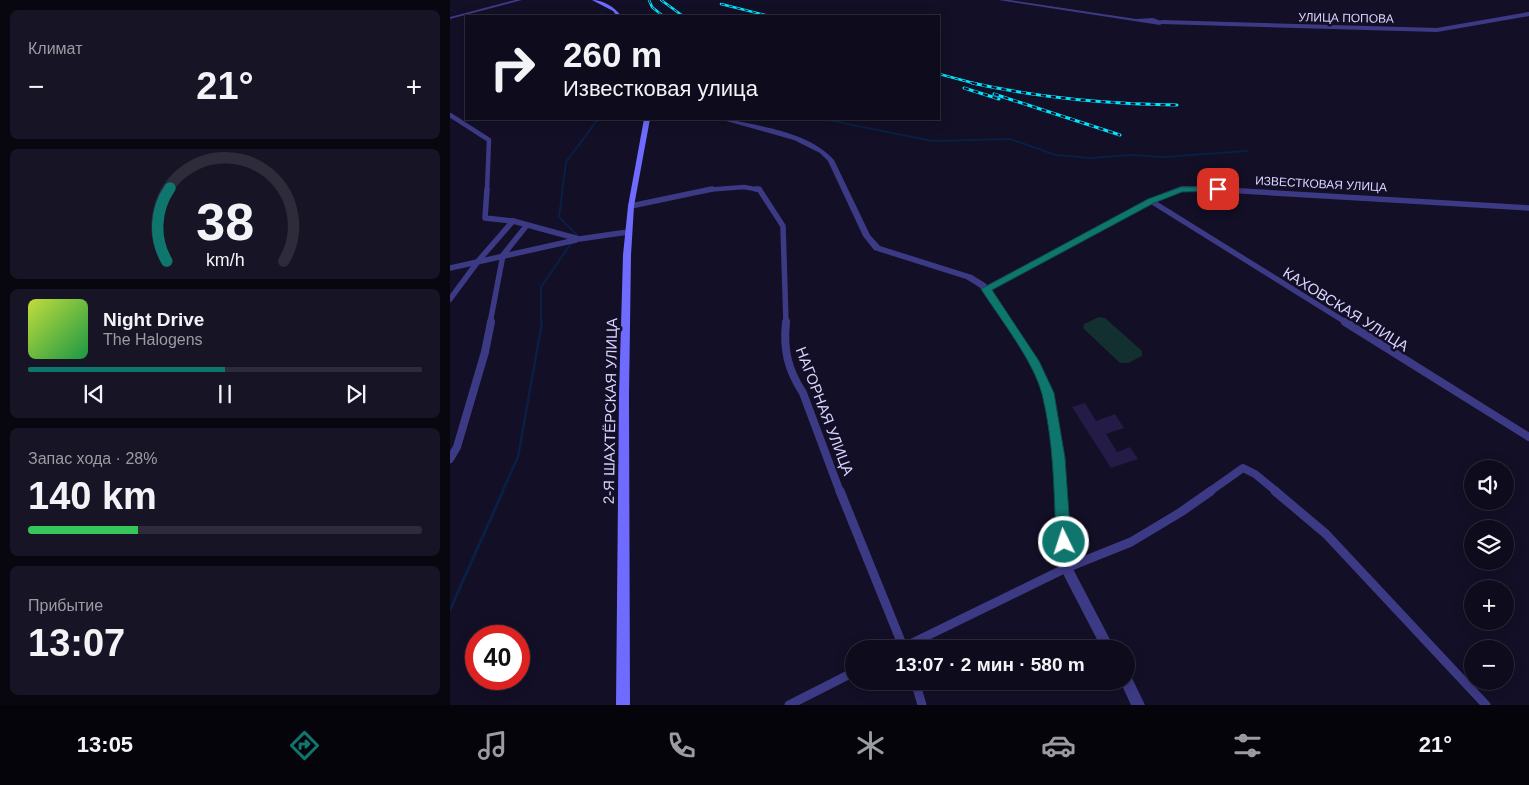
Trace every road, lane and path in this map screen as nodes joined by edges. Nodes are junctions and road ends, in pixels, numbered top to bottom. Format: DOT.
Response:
graph roads {
  1 [pos="520,0"];
  2 [pos="594,0"];
  3 [pos="1001,0"];
  4 [pos="1529,14"];
  5 [pos="618,15"];
  6 [pos="450,18"];
  7 [pos="1162,22"];
  8 [pos="450,115"];
  9 [pos="647,120"];
  10 [pos="726,120"];
  11 [pos="1151,201"];
  12 [pos="631,206"];
  13 [pos="1529,208"];
  14 [pos="513,221"];
  15 [pos="527,224"];
  16 [pos="628,232"];
  17 [pos="579,239"];
  18 [pos="503,255"];
  19 [pos="479,260"];
  20 [pos="450,268"];
  21 [pos="986,289"];
  22 [pos="450,299"];
  23 [pos="1529,437"];
  24 [pos="450,459"];
  25 [pos="1066,568"];
  26 [pos="900,640"];
  27 [pos="919,640"];
  28 [pos="1104,640"];
  29 [pos="845,677"];
  30 [pos="918,690"];
  31 [pos="1130,690"];
  32 [pos="623,705"];
  33 [pos="789,705"];
  34 [pos="922,705"];
  35 [pos="1138,705"];
  36 [pos="1486,705"];
  1 -- 6 [label="street"];
  2 -- 5 [label="main road"];
  3 -- 7 [label="street, УЛИЦА ПОПОВА"];
  4 -- 7 [label="street, УЛИЦА ПОПОВА"];
  8 -- 14 [label="street"];
  9 -- 12 [label="main road, 2-Я ШАХТЁРСКАЯ УЛИЦА"];
  10 -- 21 [label="street"];
  11 -- 13 [label="street, ИЗВЕСТКОВАЯ УЛИЦА"];
  11 -- 21 [label="street, ИЗВЕСТКОВАЯ УЛИЦА"];
  11 -- 23 [label="street, КАХОВСКАЯ УЛИЦА"];
  12 -- 16 [label="main road, 2-Я ШАХТЁРСКАЯ УЛИЦА"];
  12 -- 26 [label="street, НАГОРНАЯ УЛИЦА"];
  14 -- 15 [label="street"];
  14 -- 19 [label="street"];
  15 -- 17 [label="street"];
  15 -- 18 [label="street"];
  16 -- 17 [label="street"];
  16 -- 32 [label="main road, 2-Я ШАХТЁРСКАЯ УЛИЦА"];
  17 -- 18 [label="street"];
  18 -- 19 [label="street"];
  18 -- 24 [label="street"];
  19 -- 20 [label="street"];
  19 -- 22 [label="street"];
  21 -- 25 [label="street"];
  25 -- 27 [label="street"];
  25 -- 28 [label="street"];
  25 -- 36 [label="street"];
  29 -- 33 [label="street"];
  30 -- 34 [label="street"];
  31 -- 35 [label="street"];
}
